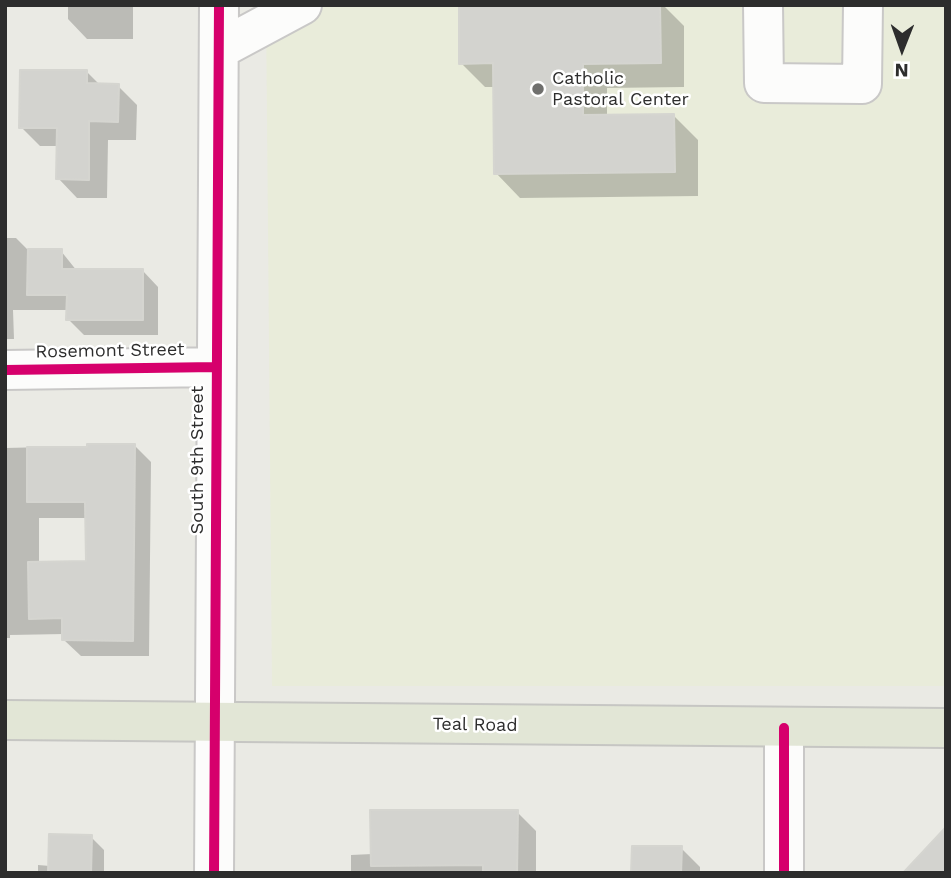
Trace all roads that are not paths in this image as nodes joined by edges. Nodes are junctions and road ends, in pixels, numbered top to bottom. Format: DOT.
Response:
graph roads {
  1 [pos="219,5"];
  2 [pos="302,5"];
  3 [pos="763,5"];
  4 [pos="863,5"];
  5 [pos="219,50"];
  6 [pos="216,367"];
  7 [pos="5,370"];
  8 [pos="5,720"];
  9 [pos="214,723"];
  10 [pos="784,728"];
  11 [pos="946,728"];
  12 [pos="214,873"];
  13 [pos="784,873"];
  1 -- 5 [label="street, South 9th Street"];
  2 -- 5 [label="street"];
  3 -- 4 [label="street"];
  5 -- 6 [label="street, South 9th Street"];
  6 -- 7 [label="street, Rosemont Street"];
  6 -- 9 [label="street, South 9th Street"];
  8 -- 9 [label="main road, Teal Road"];
  9 -- 10 [label="main road, Teal Road"];
  9 -- 12 [label="street, South 9th Street"];
  10 -- 11 [label="main road, Teal Road"];
  10 -- 13 [label="street"];
}
